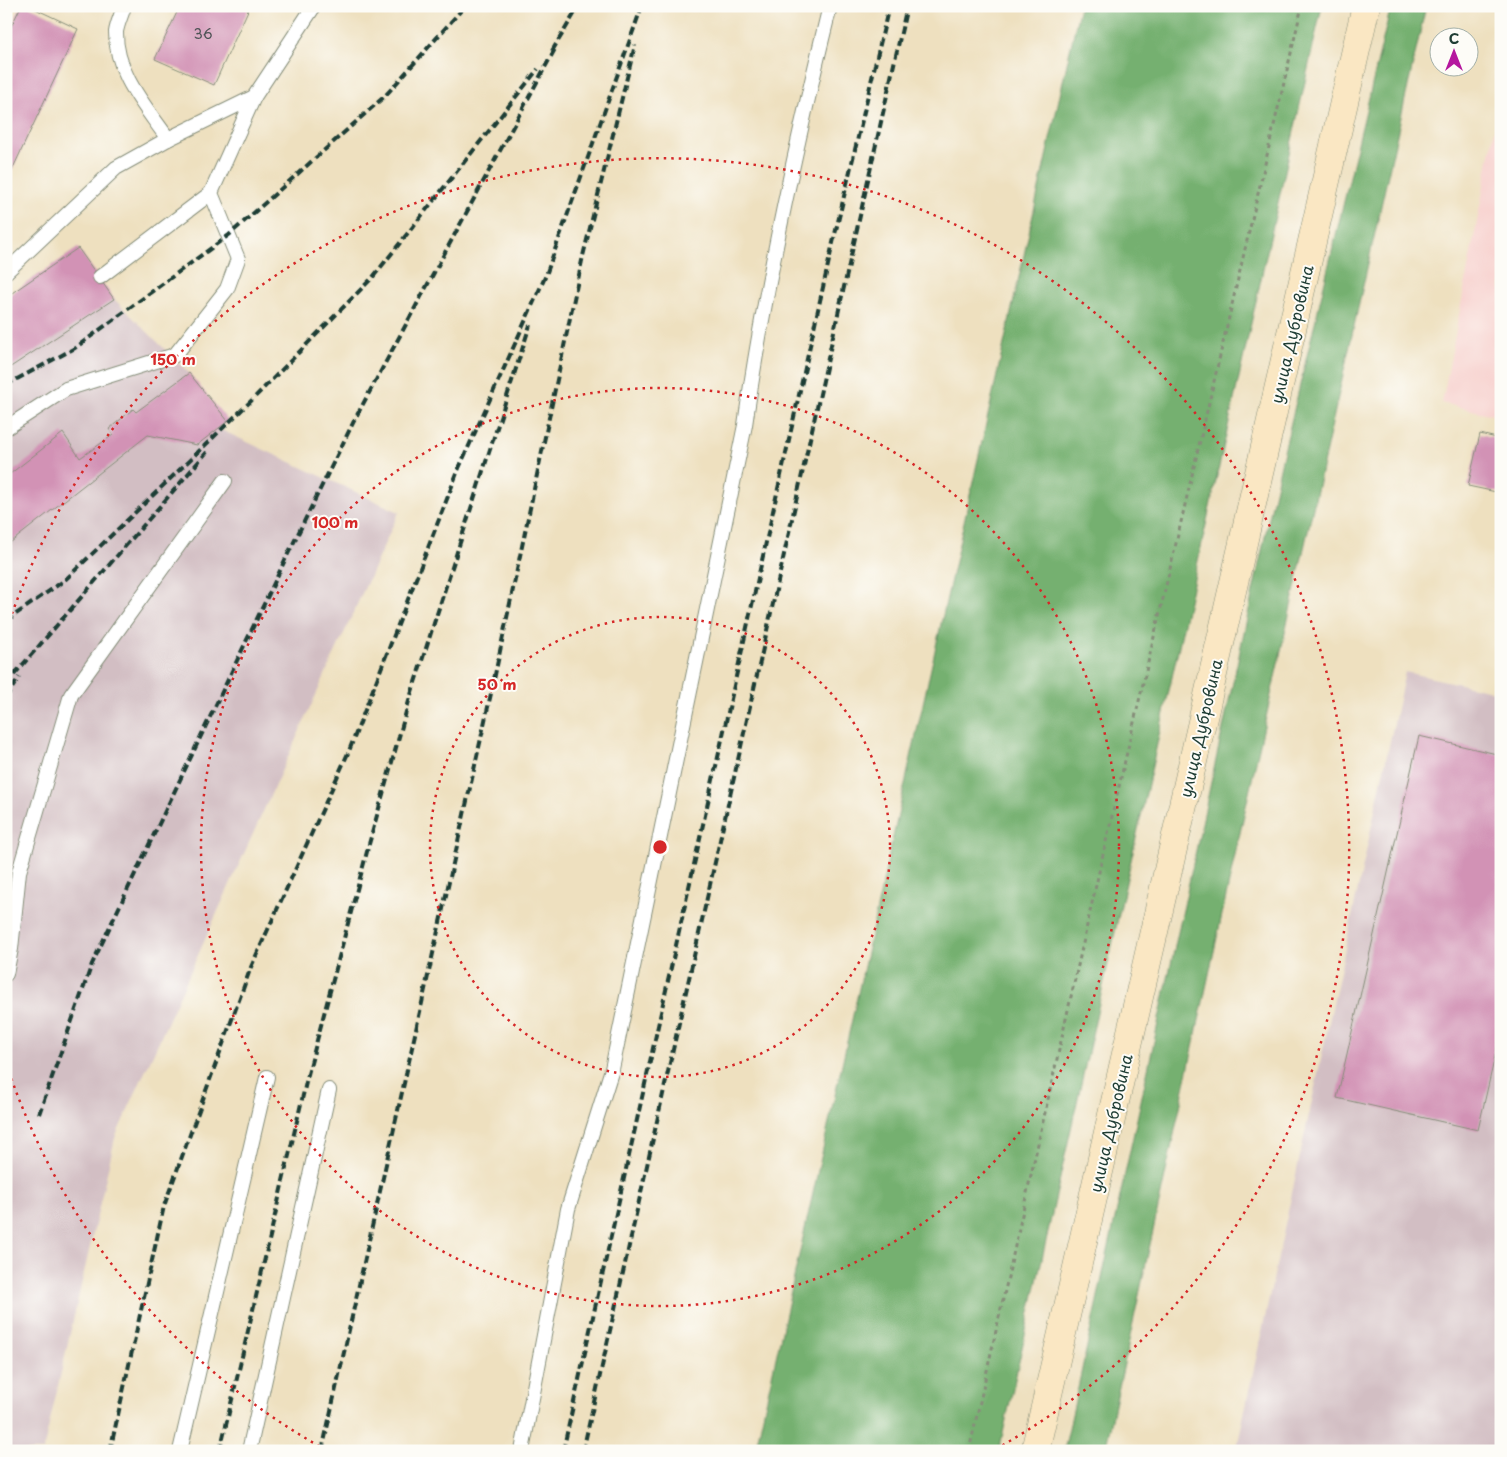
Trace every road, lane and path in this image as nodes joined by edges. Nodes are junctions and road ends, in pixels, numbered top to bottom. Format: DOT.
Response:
graph roads {
  1 [pos="124,6"];
  2 [pos="314,6"];
  3 [pos="830,6"];
  4 [pos="1302,6"];
  5 [pos="1366,6"];
  6 [pos="254,98"];
  7 [pos="168,139"];
  8 [pos="211,193"];
  9 [pos="6,272"];
  10 [pos="100,277"];
  11 [pos="6,428"];
  12 [pos="225,481"];
  13 [pos="6,974"];
  14 [pos="267,1077"];
  15 [pos="329,1090"];
  16 [pos="180,1451"];
  17 [pos="249,1451"];
  18 [pos="522,1451"];
  19 [pos="969,1451"];
  20 [pos="1035,1451"];
  1 -- 7 [label="lane"];
  2 -- 6 [label="lane"];
  3 -- 18 [label="lane"];
  4 -- 19 [label="path"];
  5 -- 20 [label="main road, улица Дубровина"];
  6 -- 7 [label="lane"];
  6 -- 8 [label="lane"];
  7 -- 9 [label="lane"];
  8 -- 10 [label="lane"];
  8 -- 11 [label="lane"];
  12 -- 13 [label="lane"];
  14 -- 16 [label="lane"];
  15 -- 17 [label="lane"];
}
